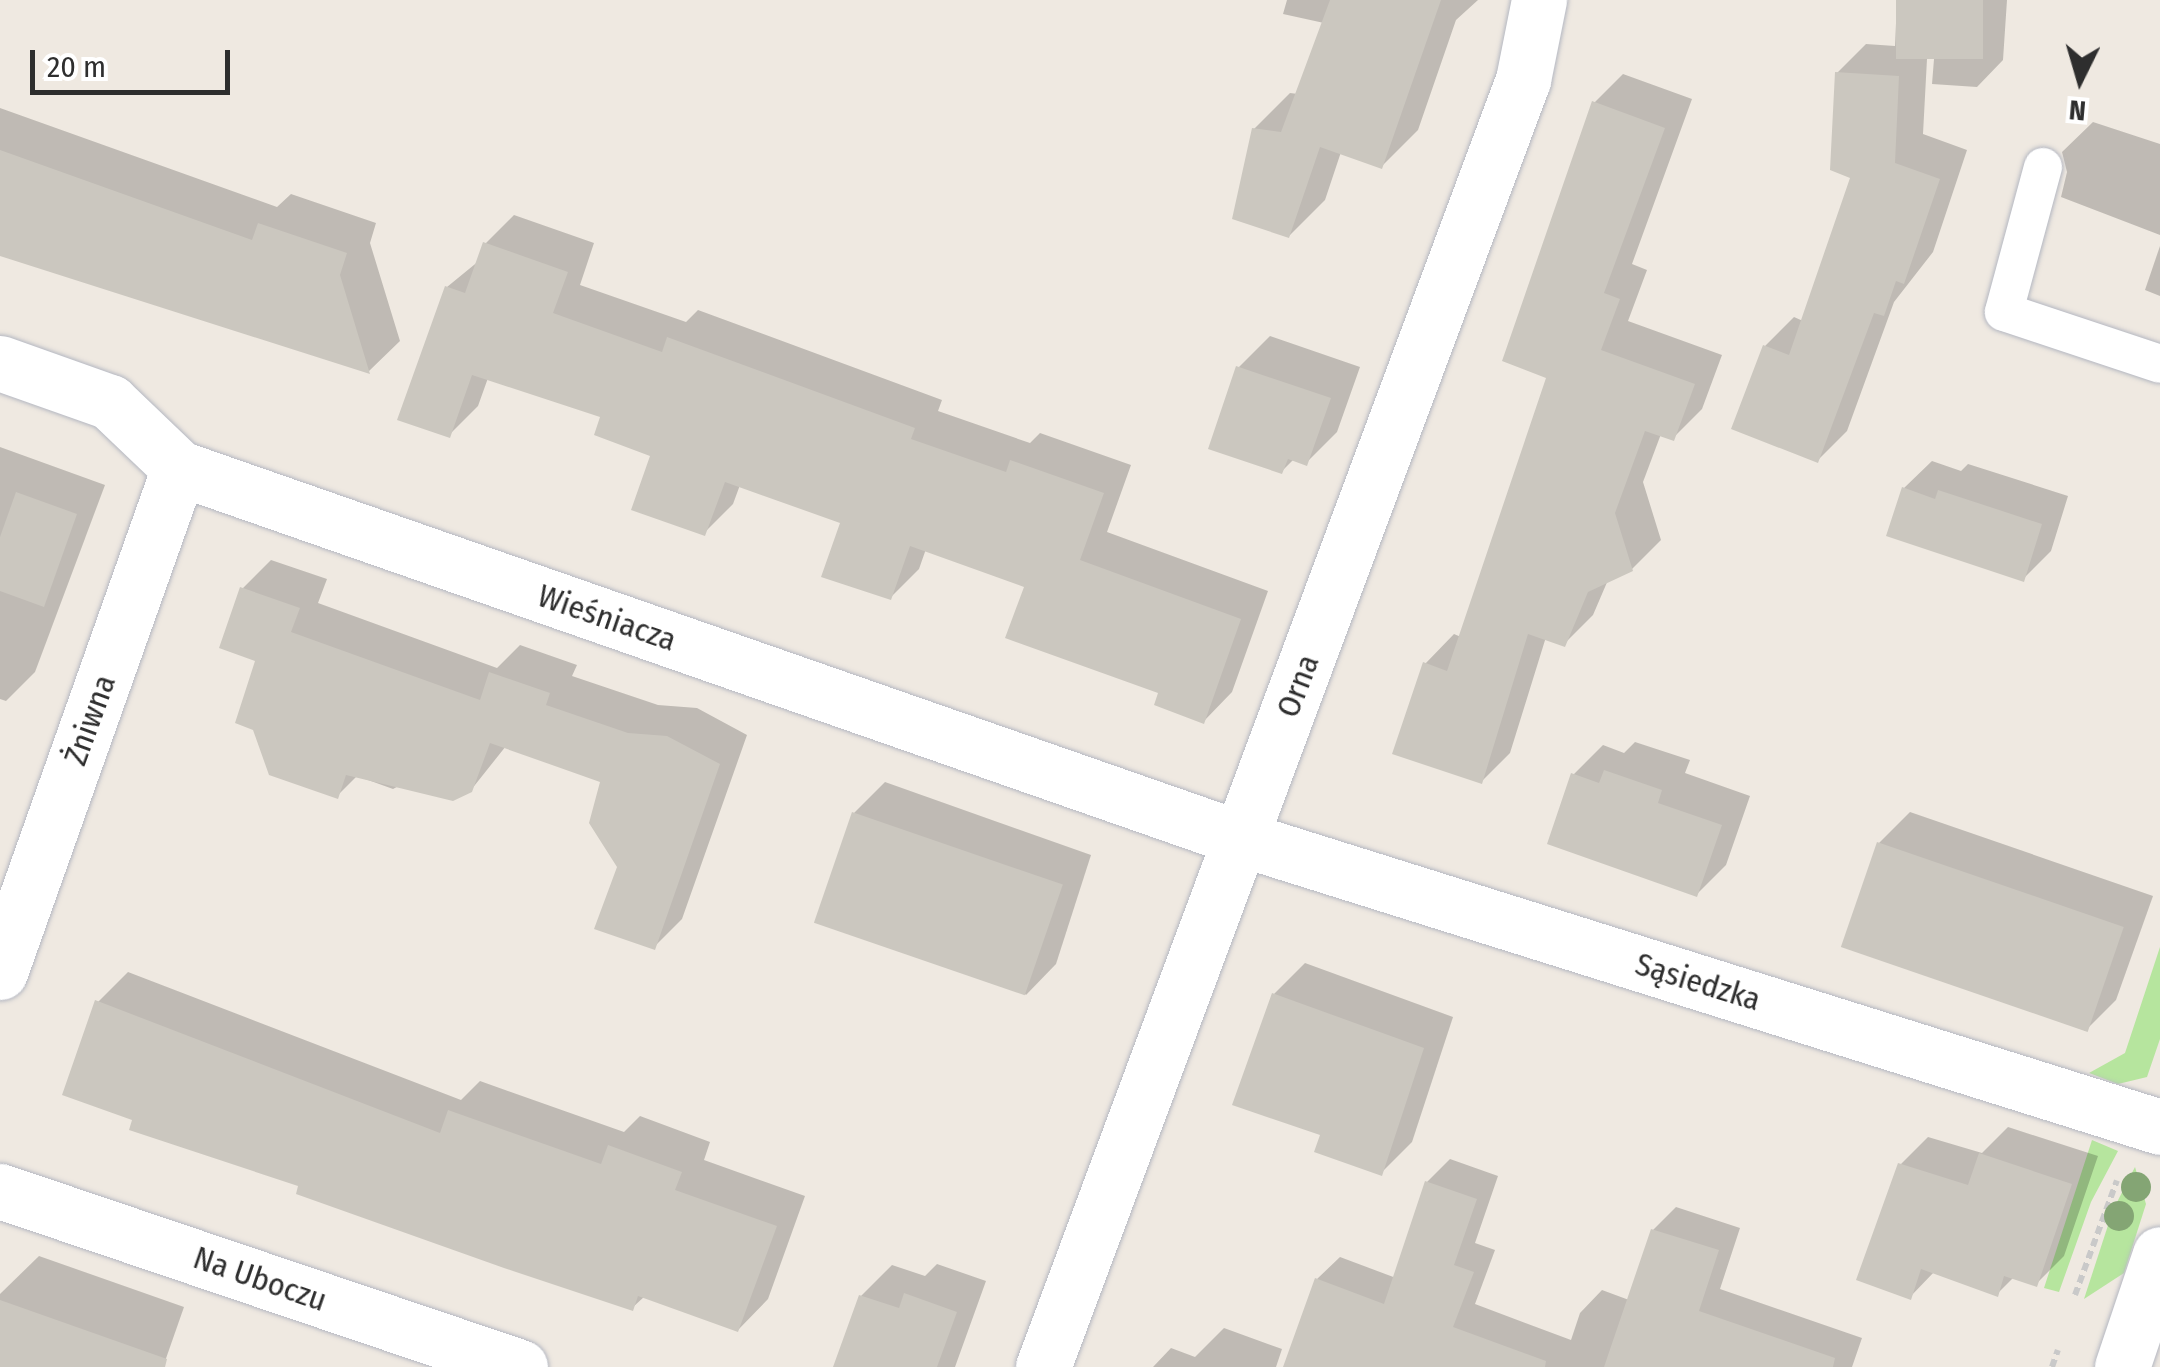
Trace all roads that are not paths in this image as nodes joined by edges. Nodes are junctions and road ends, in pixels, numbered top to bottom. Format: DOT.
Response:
graph roads {
  1 [pos="1539,0"];
  2 [pos="2043,167"];
  3 [pos="0,363"];
  4 [pos="2160,364"];
  5 [pos="179,468"];
  6 [pos="1236,838"];
  7 [pos="0,972"];
  8 [pos="2160,1127"];
  9 [pos="0,1191"];
  10 [pos="2160,1254"];
  11 [pos="520,1367"];
  12 [pos="1043,1367"];
  13 [pos="2122,1367"];
  1 -- 6 [label="street, Orna"];
  2 -- 4 [label="lane"];
  3 -- 5 [label="street, Wieśniacza"];
  5 -- 6 [label="street, Wieśniacza"];
  5 -- 7 [label="street, Żniwna"];
  6 -- 8 [label="street, Sąsiedzka"];
  6 -- 12 [label="street, Orna"];
  9 -- 11 [label="street, Na Uboczu"];
  10 -- 13 [label="street"];
}
